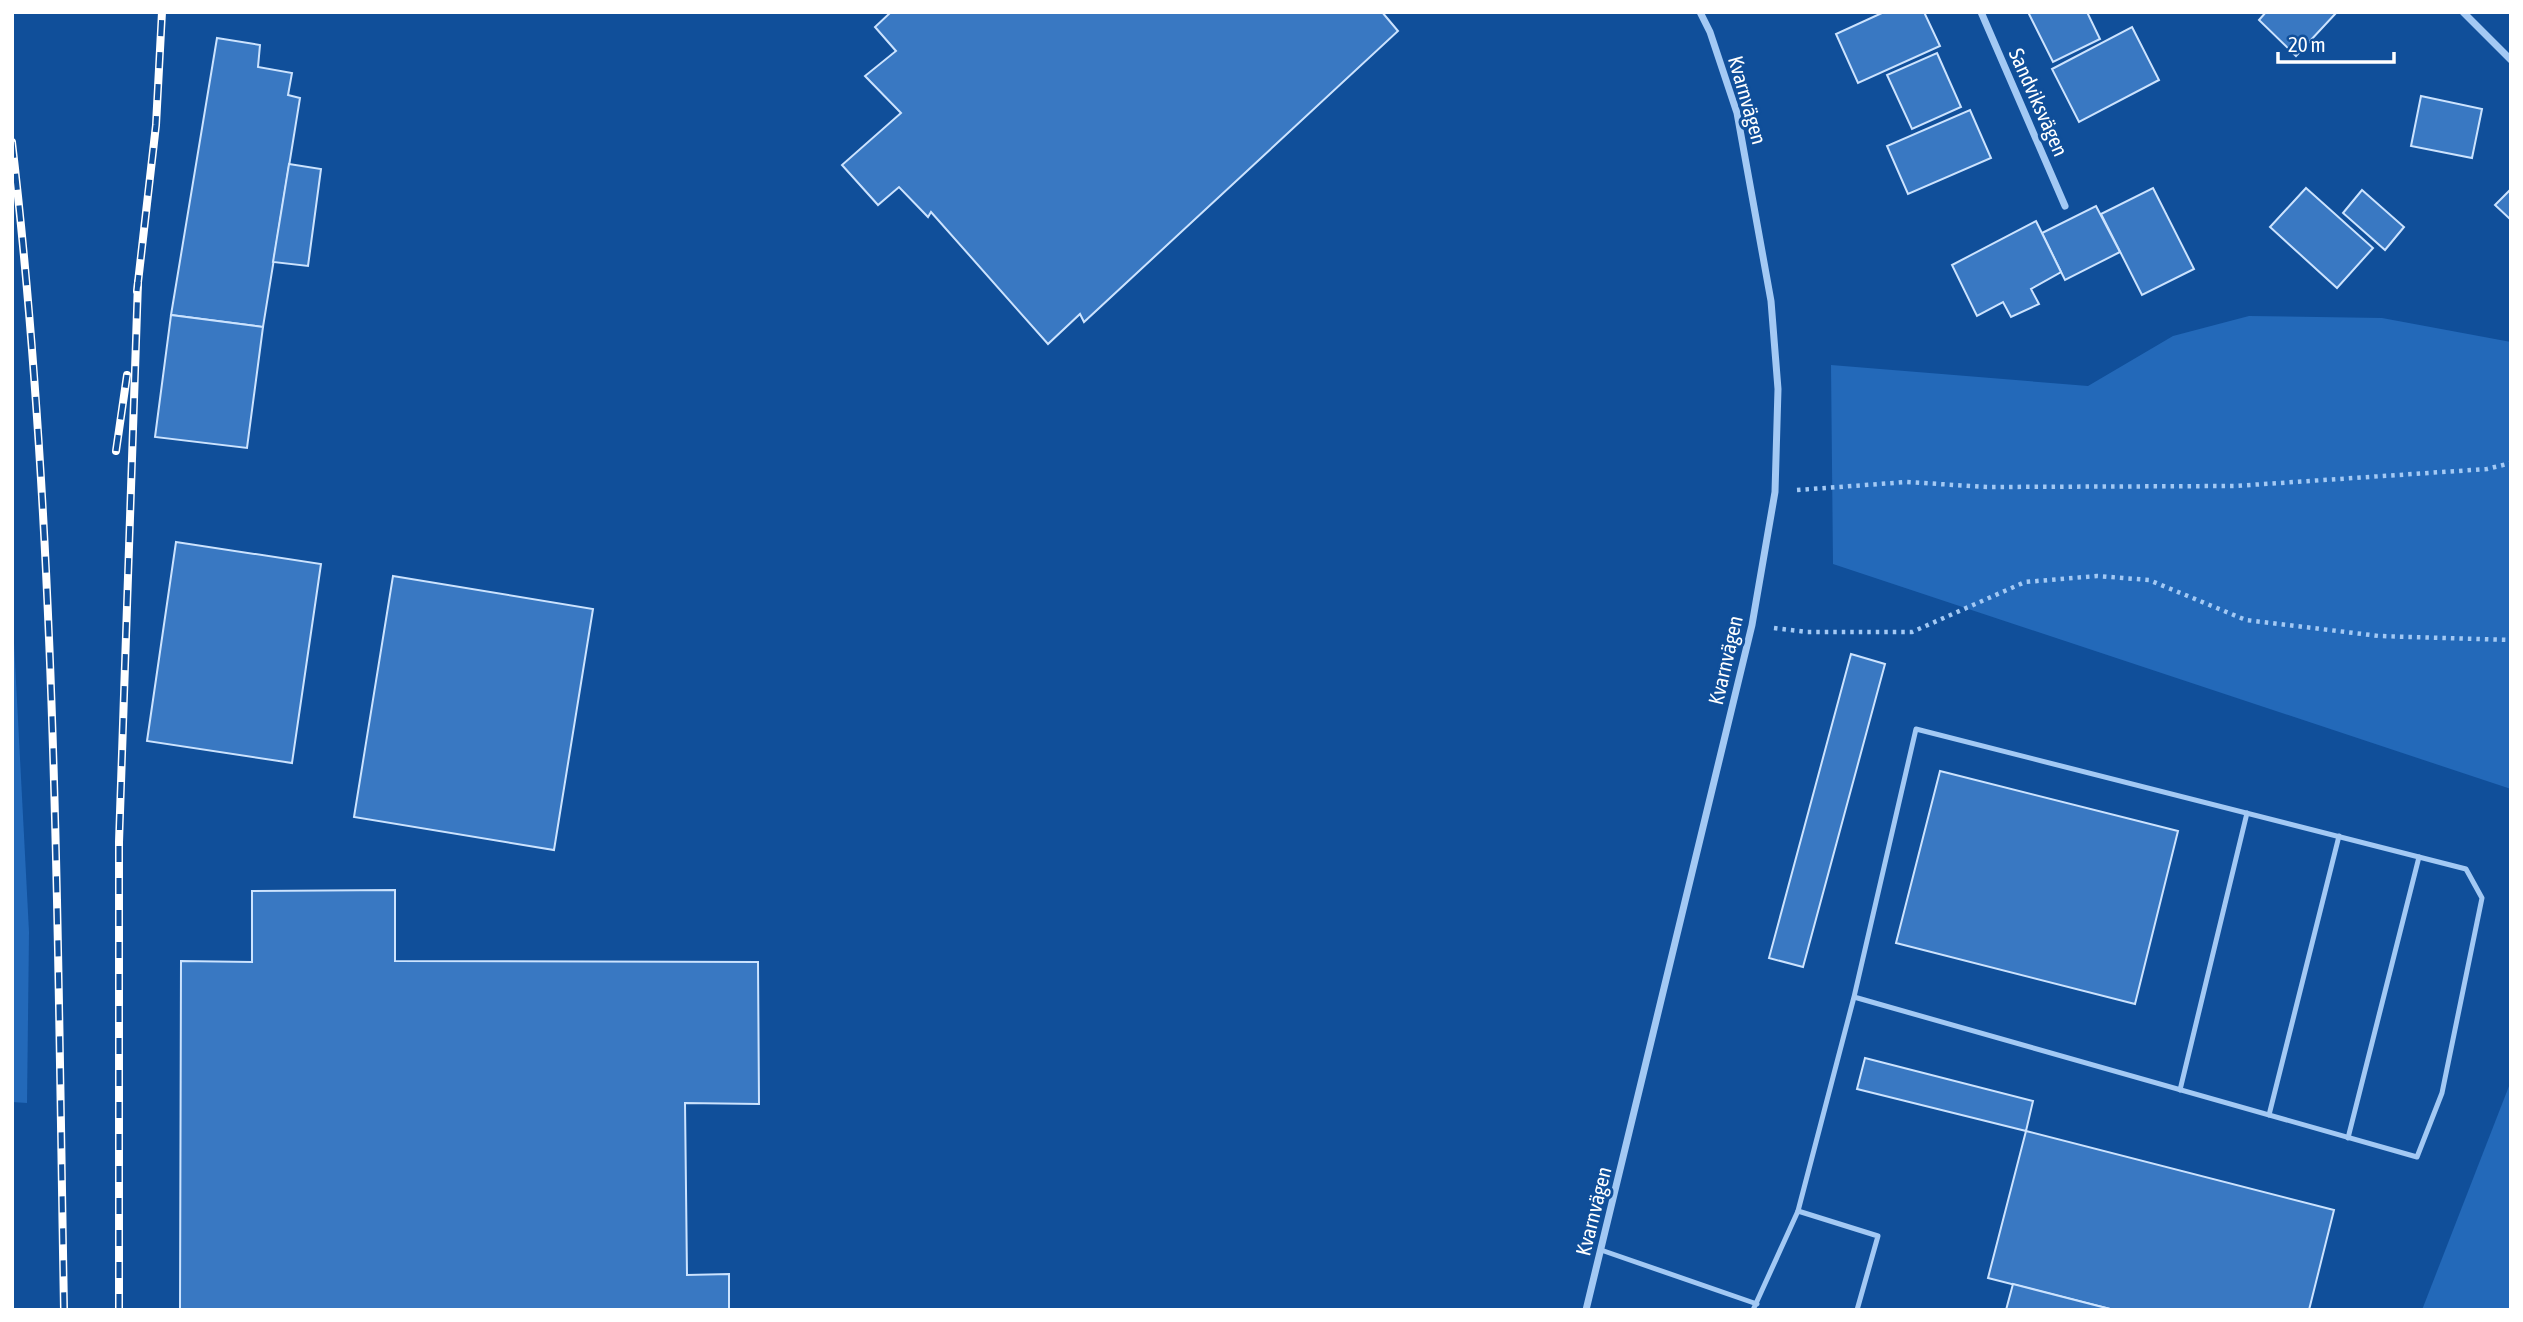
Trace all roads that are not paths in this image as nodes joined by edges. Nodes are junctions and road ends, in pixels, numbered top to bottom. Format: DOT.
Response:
graph roads {
  1 [pos="1700,12"];
  2 [pos="1981,12"];
  3 [pos="2463,12"];
  4 [pos="2511,60"];
  5 [pos="2065,206"];
  6 [pos="2247,813"];
  7 [pos="2339,836"];
  8 [pos="2418,857"];
  9 [pos="1854,997"];
  10 [pos="2179,1090"];
  11 [pos="2269,1115"];
  12 [pos="2347,1138"];
  13 [pos="1798,1211"];
  14 [pos="1601,1250"];
  15 [pos="1755,1307"];
  16 [pos="1586,1310"];
  17 [pos="1857,1310"];
  1 -- 14 [label="street, Kvarnvägen"];
  2 -- 5 [label="street, Sandviksvägen"];
  3 -- 4 [label="street"];
  6 -- 7 [label="lane"];
  6 -- 9 [label="lane"];
  6 -- 10 [label="lane"];
  7 -- 8 [label="lane"];
  7 -- 11 [label="lane"];
  8 -- 12 [label="lane"];
  8 -- 12 [label="lane"];
  9 -- 10 [label="lane"];
  9 -- 13 [label="lane"];
  10 -- 11 [label="lane"];
  11 -- 12 [label="lane"];
  13 -- 15 [label="lane"];
  13 -- 17 [label="lane"];
  14 -- 15 [label="lane"];
  14 -- 16 [label="street, Kvarnvägen"];
}
